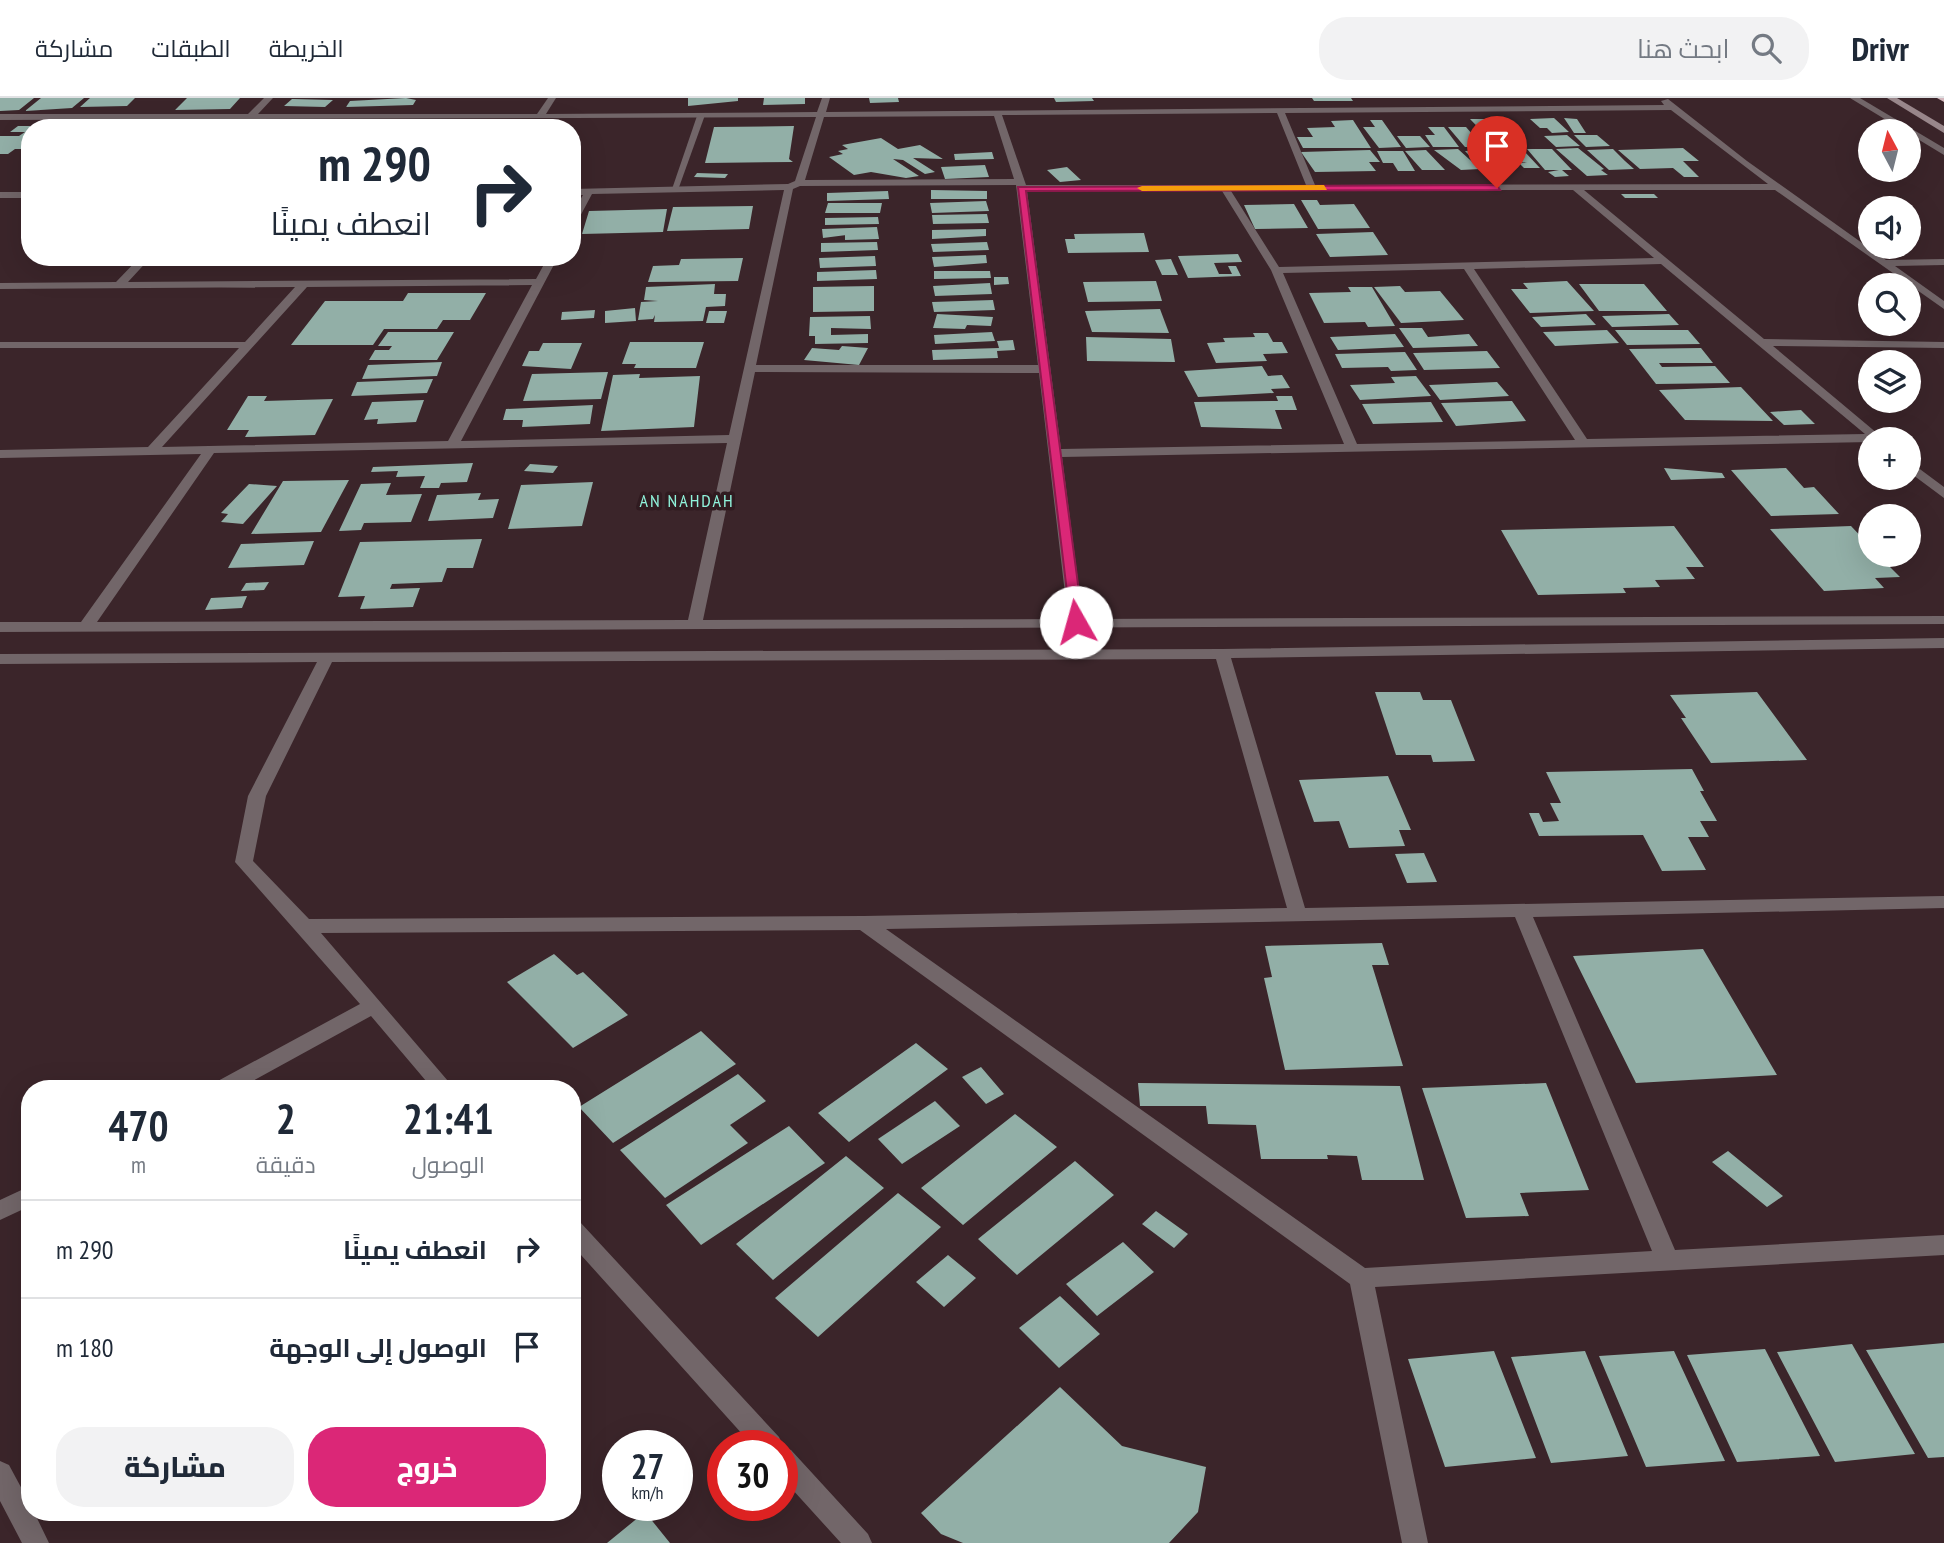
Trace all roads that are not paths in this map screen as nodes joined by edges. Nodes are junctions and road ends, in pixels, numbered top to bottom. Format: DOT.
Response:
graph roads {
  1 [pos="269,98"];
  2 [pos="552,98"];
  3 [pos="827,98"];
  4 [pos="1108,98"];
  5 [pos="1473,98"];
  6 [pos="1661,98"];
  7 [pos="1854,98"];
  8 [pos="1891,98"];
  9 [pos="446,107"];
  10 [pos="1672,107"];
  11 [pos="1482,108"];
  12 [pos="1280,110"];
  13 [pos="1112,112"];
  14 [pos="997,113"];
  15 [pos="823,114"];
  16 [pos="212,116"];
  17 [pos="251,116"];
  18 [pos="440,116"];
  19 [pos="540,116"];
  20 [pos="701,116"];
  21 [pos="0,117"];
  22 [pos="209,119"];
  23 [pos="438,119"];
  24 [pos="1889,119"];
  25 [pos="1944,130"];
  26 [pos="1922,139"];
  27 [pos="1944,152"];
  28 [pos="794,185"];
  29 [pos="1020,185"];
  30 [pos="1777,187"];
  31 [pos="1225,188"];
  32 [pos="1312,188"];
  33 [pos="1576,188"];
  34 [pos="674,190"];
  35 [pos="581,192"];
  36 [pos="589,192"];
  37 [pos="0,195"];
  38 [pos="21,195"];
  39 [pos="581,206"];
  40 [pos="1664,261"];
  41 [pos="1944,262"];
  42 [pos="1884,263"];
  43 [pos="137,266"];
  44 [pos="548,266"];
  45 [pos="1467,266"];
  46 [pos="1276,270"];
  47 [pos="540,282"];
  48 [pos="304,284"];
  49 [pos="119,285"];
  50 [pos="0,286"];
  51 [pos="1944,306"];
  52 [pos="1761,342"];
  53 [pos="0,345"];
  54 [pos="248,345"];
  55 [pos="1944,345"];
  56 [pos="750,368"];
  57 [pos="1045,369"];
  58 [pos="1863,427"];
  59 [pos="735,439"];
  60 [pos="1858,439"];
  61 [pos="1583,443"];
  62 [pos="452,445"];
  63 [pos="1352,448"];
  64 [pos="210,450"];
  65 [pos="151,451"];
  66 [pos="1056,453"];
  67 [pos="0,454"];
  68 [pos="1921,475"];
  69 [pos="1944,494"];
  70 [pos="1944,620"];
  71 [pos="695,622"];
  72 [pos="1076,622"];
  73 [pos="88,625"];
  74 [pos="0,627"];
  75 [pos="1944,643"];
  76 [pos="1222,654"];
  77 [pos="327,657"];
  78 [pos="0,659"];
  79 [pos="1944,902"];
  80 [pos="1521,910"];
  81 [pos="1298,915"];
  82 [pos="864,923"];
  83 [pos="304,926"];
  84 [pos="371,1007"];
  85 [pos="238,1080"];
  86 [pos="437,1080"];
  87 [pos="21,1200"];
  88 [pos="0,1211"];
  89 [pos="581,1239"];
  90 [pos="1944,1245"];
  91 [pos="1667,1259"];
  92 [pos="1361,1278"];
  93 [pos="755,1430"];
  94 [pos="0,1474"];
  95 [pos="798,1476"];
  96 [pos="21,1514"];
  97 [pos="25,1521"];
  98 [pos="36,1543"];
  99 [pos="859,1543"];
  100 [pos="1415,1543"];
  1 -- 17 [label="street"];
  2 -- 19 [label="street"];
  3 -- 15 [label="street"];
  4 -- 13 [label="street"];
  5 -- 11 [label="street"];
  6 -- 10 [label="street"];
  7 -- 24 [label="street"];
  8 -- 25 [label="main road"];
  9 -- 18 [label="street"];
  10 -- 11 [label="street"];
  10 -- 30 [label="street"];
  11 -- 12 [label="street"];
  12 -- 13 [label="street"];
  12 -- 32 [label="street"];
  13 -- 14 [label="street"];
  14 -- 15 [label="street"];
  14 -- 29 [label="street"];
  15 -- 20 [label="street"];
  15 -- 28 [label="street"];
  16 -- 17 [label="street"];
  16 -- 21 [label="street"];
  16 -- 22 [label="street"];
  17 -- 18 [label="street"];
  18 -- 19 [label="street"];
  18 -- 23 [label="street"];
  19 -- 20 [label="street"];
  20 -- 34 [label="lane"];
  26 -- 27 [label="street"];
  28 -- 29 [label="street"];
  28 -- 34 [label="street"];
  28 -- 56 [label="street"];
  29 -- 31 [label="street"];
  29 -- 57 [label="street"];
  30 -- 33 [label="street"];
  30 -- 42 [label="street"];
  31 -- 32 [label="street"];
  31 -- 46 [label="street"];
  32 -- 33 [label="street"];
  33 -- 40 [label="street"];
  34 -- 36 [label="street"];
  35 -- 36 [label="street"];
  36 -- 39 [label="street"];
  37 -- 38 [label="street"];
  40 -- 45 [label="street"];
  40 -- 52 [label="street"];
  41 -- 42 [label="street"];
  42 -- 51 [label="street"];
  43 -- 49 [label="street"];
  44 -- 47 [label="street"];
  45 -- 46 [label="street"];
  45 -- 61 [label="street"];
  46 -- 63 [label="street"];
  47 -- 48 [label="street"];
  47 -- 62 [label="street"];
  48 -- 49 [label="street"];
  48 -- 54 [label="street"];
  49 -- 50 [label="street"];
  52 -- 55 [label="street"];
  52 -- 58 [label="street"];
  53 -- 54 [label="street"];
  54 -- 65 [label="street"];
  56 -- 57 [label="street"];
  56 -- 59 [label="street"];
  57 -- 66 [label="street"];
  59 -- 62 [label="street"];
  59 -- 71 [label="street"];
  60 -- 61 [label="street"];
  61 -- 63 [label="street"];
  62 -- 64 [label="street"];
  63 -- 66 [label="street"];
  64 -- 65 [label="street"];
  64 -- 73 [label="street"];
  65 -- 67 [label="street"];
  66 -- 72 [label="street"];
  68 -- 69 [label="street"];
  70 -- 72 [label="street"];
  71 -- 72 [label="street"];
  71 -- 73 [label="street"];
  73 -- 74 [label="street"];
  75 -- 76 [label="street"];
  76 -- 77 [label="street"];
  76 -- 81 [label="street"];
  77 -- 78 [label="street"];
  77 -- 83 [label="street"];
  79 -- 80 [label="street"];
  80 -- 81 [label="street"];
  80 -- 91 [label="street"];
  81 -- 82 [label="street"];
  82 -- 83 [label="street"];
  82 -- 92 [label="street"];
  83 -- 84 [label="street"];
  84 -- 85 [label="street"];
  84 -- 86 [label="street"];
  87 -- 88 [label="street"];
  89 -- 93 [label="street"];
  90 -- 91 [label="street"];
  91 -- 92 [label="street"];
  92 -- 100 [label="street"];
  94 -- 96 [label="street"];
  95 -- 99 [label="street"];
  97 -- 98 [label="street"];
}
